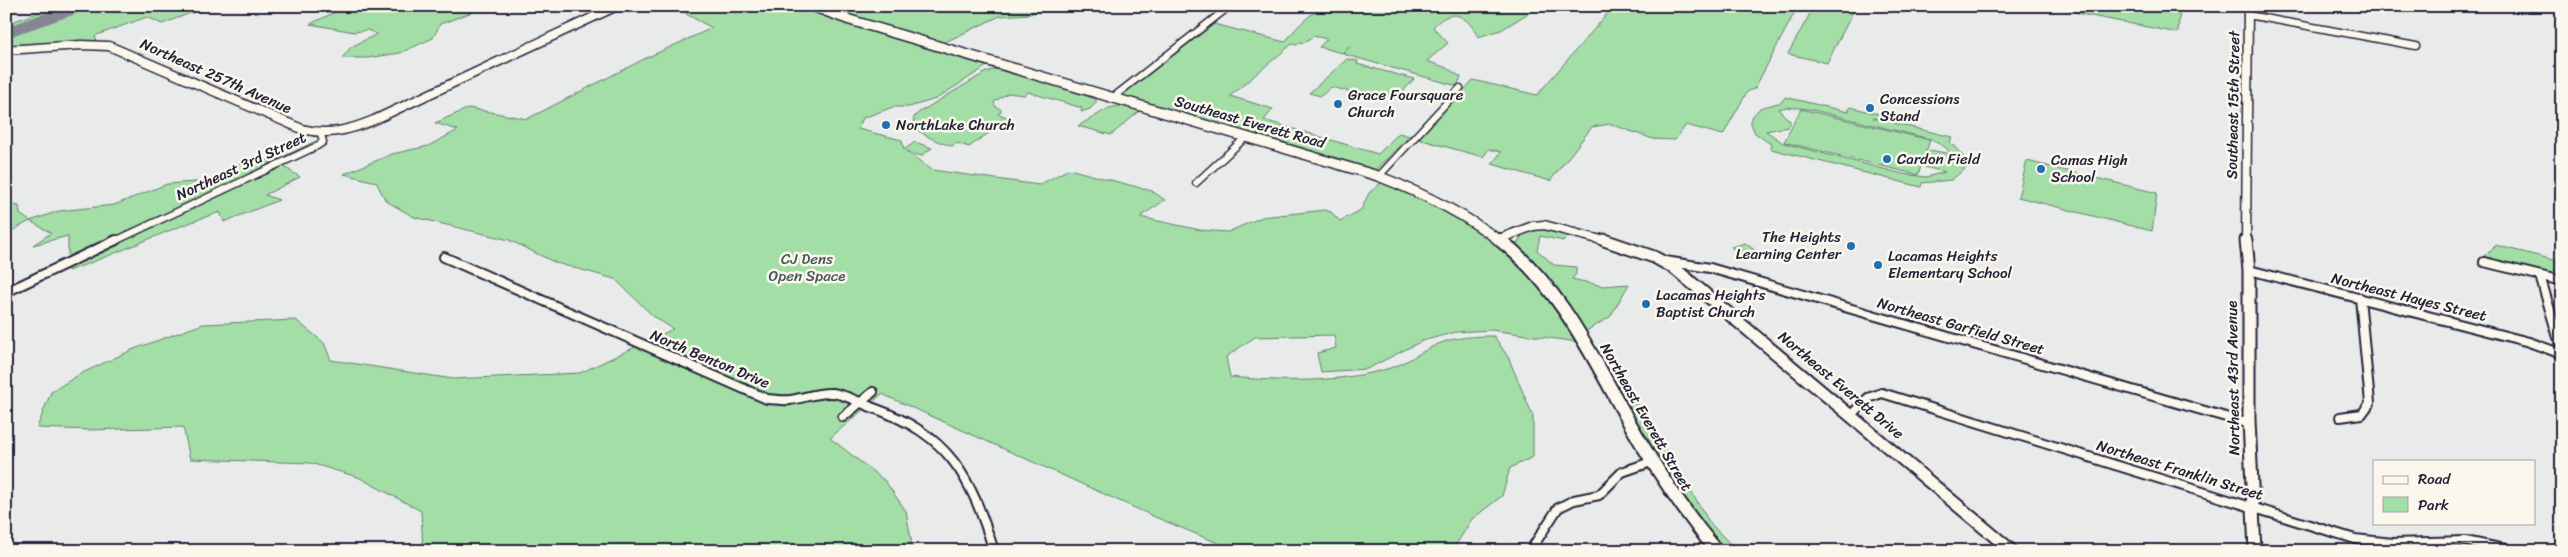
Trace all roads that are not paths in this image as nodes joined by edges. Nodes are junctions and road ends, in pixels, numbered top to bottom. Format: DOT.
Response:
graph roads {
  1 [pos="617,6"];
  2 [pos="812,6"];
  3 [pos="1230,6"];
  4 [pos="2248,11"];
  5 [pos="2416,46"];
  6 [pos="6,50"];
  7 [pos="1460,88"];
  8 [pos="1112,98"];
  9 [pos="321,134"];
  10 [pos="1246,136"];
  11 [pos="1379,176"];
  12 [pos="1196,183"];
  13 [pos="2245,205"];
  14 [pos="1500,239"];
  15 [pos="444,257"];
  16 [pos="1663,261"];
  17 [pos="2484,262"];
  18 [pos="2249,270"];
  19 [pos="2540,276"];
  20 [pos="2562,281"];
  21 [pos="6,292"];
  22 [pos="2360,298"];
  23 [pos="1586,346"];
  24 [pos="2562,353"];
  25 [pos="873,392"];
  26 [pos="860,403"];
  27 [pos="1850,415"];
  28 [pos="843,417"];
  29 [pos="2340,417"];
  30 [pos="2250,424"];
  31 [pos="1652,462"];
  32 [pos="2253,507"];
  33 [pos="994,551"];
  34 [pos="1530,551"];
  35 [pos="1717,551"];
  36 [pos="2012,551"];
  37 [pos="2255,551"];
  38 [pos="2515,551"];
  1 -- 9 [label="street, Northeast 3rd Street"];
  2 -- 8 [label="main road, Southeast Everett Road"];
  3 -- 8 [label="street"];
  4 -- 5 [label="street"];
  4 -- 13 [label="street, Southeast 15th Street"];
  6 -- 9 [label="street, Northeast 257th Avenue"];
  7 -- 11 [label="street"];
  8 -- 10 [label="main road, Southeast Everett Road"];
  9 -- 21 [label="street, Northeast 3rd Street"];
  10 -- 11 [label="main road, Southeast Everett Road"];
  10 -- 12 [label="street"];
  11 -- 14 [label="main road, Southeast Everett Road"];
  13 -- 18 [label="street, Northeast 43rd Avenue"];
  14 -- 16 [label="street, Northeast Everett Drive"];
  14 -- 23 [label="main road, Southeast Everett Road"];
  15 -- 26 [label="street, North Benton Drive"];
  16 -- 27 [label="street, Northeast Everett Drive"];
  16 -- 30 [label="street, Northeast Garfield Street"];
  17 -- 19 [label="street"];
  18 -- 22 [label="street, Northeast Hayes Street"];
  18 -- 30 [label="street, Northeast 43rd Avenue"];
  19 -- 20 [label="street"];
  19 -- 24 [label="street"];
  22 -- 24 [label="street, Northeast Hayes Street"];
  22 -- 29 [label="street"];
  23 -- 31 [label="main road, Northeast Everett Street"];
  25 -- 26 [label="street"];
  26 -- 28 [label="street"];
  26 -- 33 [label="street, North Benton Drive"];
  27 -- 32 [label="street, Northeast Franklin Street"];
  27 -- 36 [label="street, Northeast Everett Drive"];
  30 -- 32 [label="street, Northeast 43rd Avenue"];
  31 -- 34 [label="street"];
  31 -- 35 [label="main road, Northeast Everett Street"];
  32 -- 37 [label="street, Northeast 43rd Avenue"];
  32 -- 38 [label="street, Northeast Franklin Street"];
}
